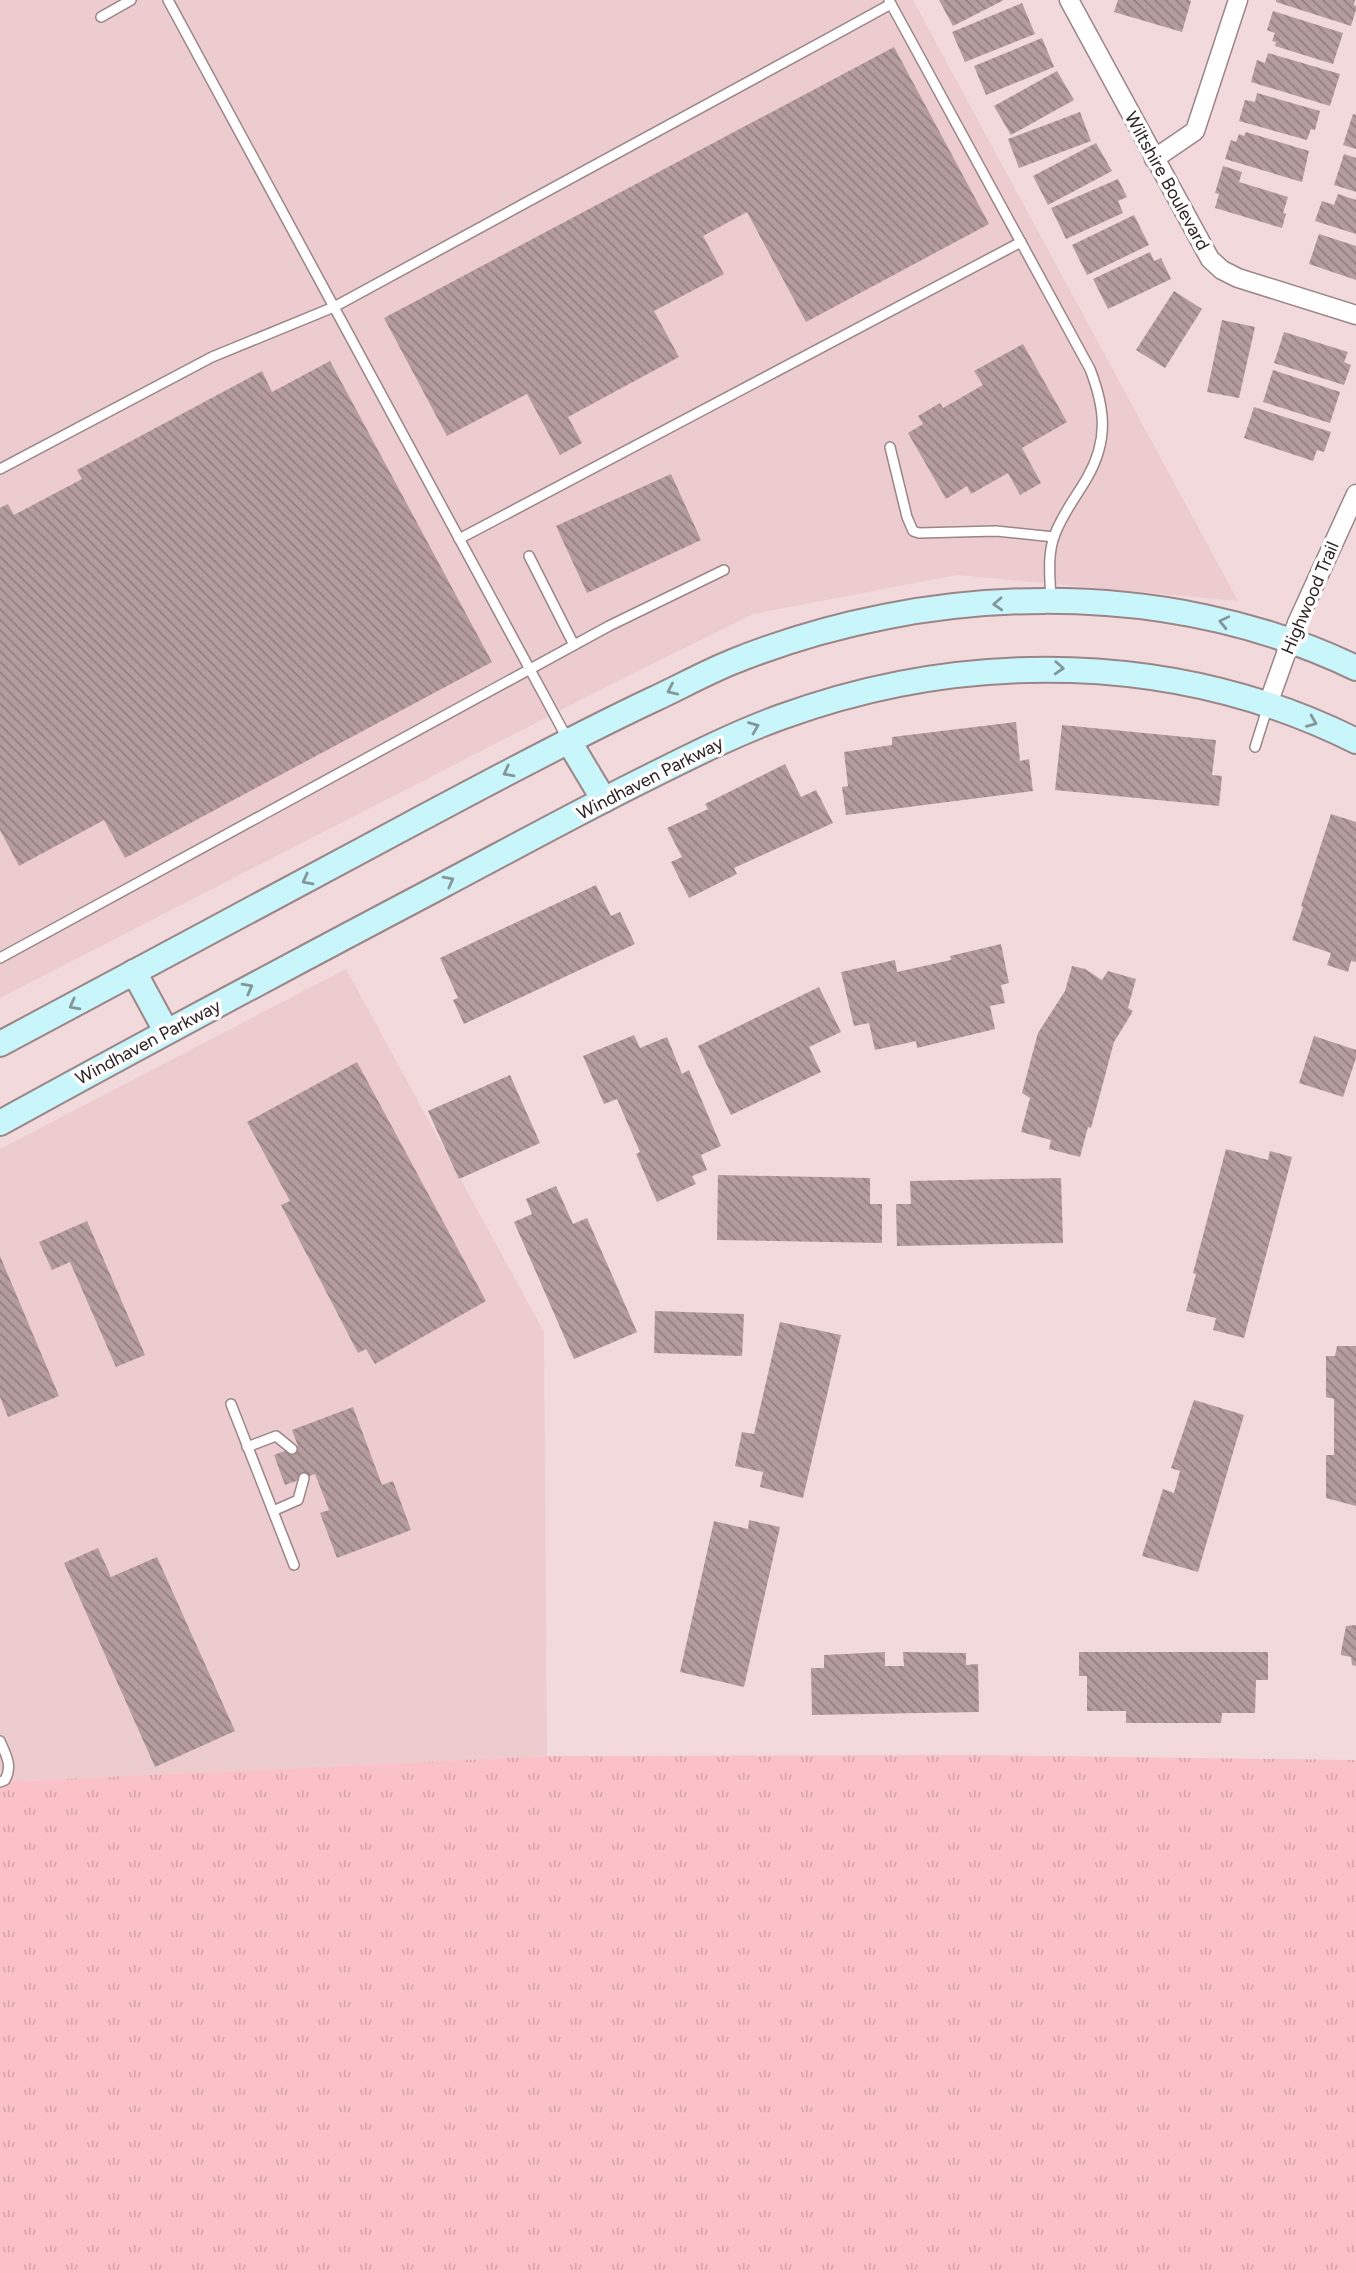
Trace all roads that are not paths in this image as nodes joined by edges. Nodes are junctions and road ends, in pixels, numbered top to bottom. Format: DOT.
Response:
graph roads {
  1 [pos="131,0"];
  2 [pos="168,0"];
  3 [pos="1069,0"];
  4 [pos="1238,0"];
  5 [pos="890,2"];
  6 [pos="101,17"];
  7 [pos="1154,159"];
  8 [pos="1021,242"];
  9 [pos="334,307"];
  10 [pos="1356,315"];
  11 [pos="890,447"];
  12 [pos="0,469"];
  13 [pos="1356,494"];
  14 [pos="1054,537"];
  15 [pos="459,539"];
  16 [pos="530,556"];
  17 [pos="724,570"];
  18 [pos="1051,602"];
  19 [pos="1289,641"];
  20 [pos="574,645"];
  21 [pos="1356,668"];
  22 [pos="530,669"];
  23 [pos="1268,704"];
  24 [pos="568,740"];
  25 [pos="1356,741"];
  26 [pos="1255,747"];
  27 [pos="604,800"];
  28 [pos="0,958"];
  29 [pos="134,972"];
  30 [pos="166,1031"];
  31 [pos="0,1044"];
  32 [pos="0,1123"];
  33 [pos="230,1404"];
  34 [pos="247,1447"];
  35 [pos="292,1449"];
  36 [pos="304,1478"];
  37 [pos="273,1511"];
  38 [pos="294,1565"];
  39 [pos="0,1741"];
  40 [pos="0,1782"];
  1 -- 6 [label="lane"];
  2 -- 9 [label="lane"];
  3 -- 7 [label="street, Wiltshire Boulevard"];
  4 -- 7 [label="street"];
  5 -- 8 [label="lane"];
  5 -- 9 [label="lane"];
  7 -- 10 [label="street, Wiltshire Boulevard"];
  8 -- 14 [label="lane"];
  8 -- 15 [label="lane"];
  9 -- 12 [label="lane"];
  9 -- 15 [label="lane"];
  11 -- 14 [label="lane"];
  13 -- 19 [label="street, Highwood Trail"];
  14 -- 18 [label="lane"];
  15 -- 22 [label="lane"];
  16 -- 20 [label="lane"];
  17 -- 20 [label="lane"];
  19 -- 18 [label="main road, one-way"];
  18 -- 24 [label="main road, one-way"];
  19 -- 21 [label="main road"];
  19 -- 23 [label="street, Highwood Trail"];
  20 -- 22 [label="lane"];
  22 -- 24 [label="lane"];
  22 -- 28 [label="lane"];
  23 -- 25 [label="main road, Windhaven Parkway, one-way"];
  23 -- 26 [label="lane"];
  27 -- 23 [label="main road, Windhaven Parkway, one-way"];
  24 -- 27 [label="main road"];
  24 -- 29 [label="main road, one-way"];
  30 -- 27 [label="main road, Windhaven Parkway, one-way"];
  29 -- 30 [label="main road"];
  29 -- 31 [label="main road, one-way"];
  30 -- 32 [label="main road, Windhaven Parkway"];
  33 -- 34 [label="lane"];
  34 -- 35 [label="lane"];
  34 -- 37 [label="lane"];
  36 -- 37 [label="lane"];
  37 -- 38 [label="lane"];
  39 -- 40 [label="lane"];
}
